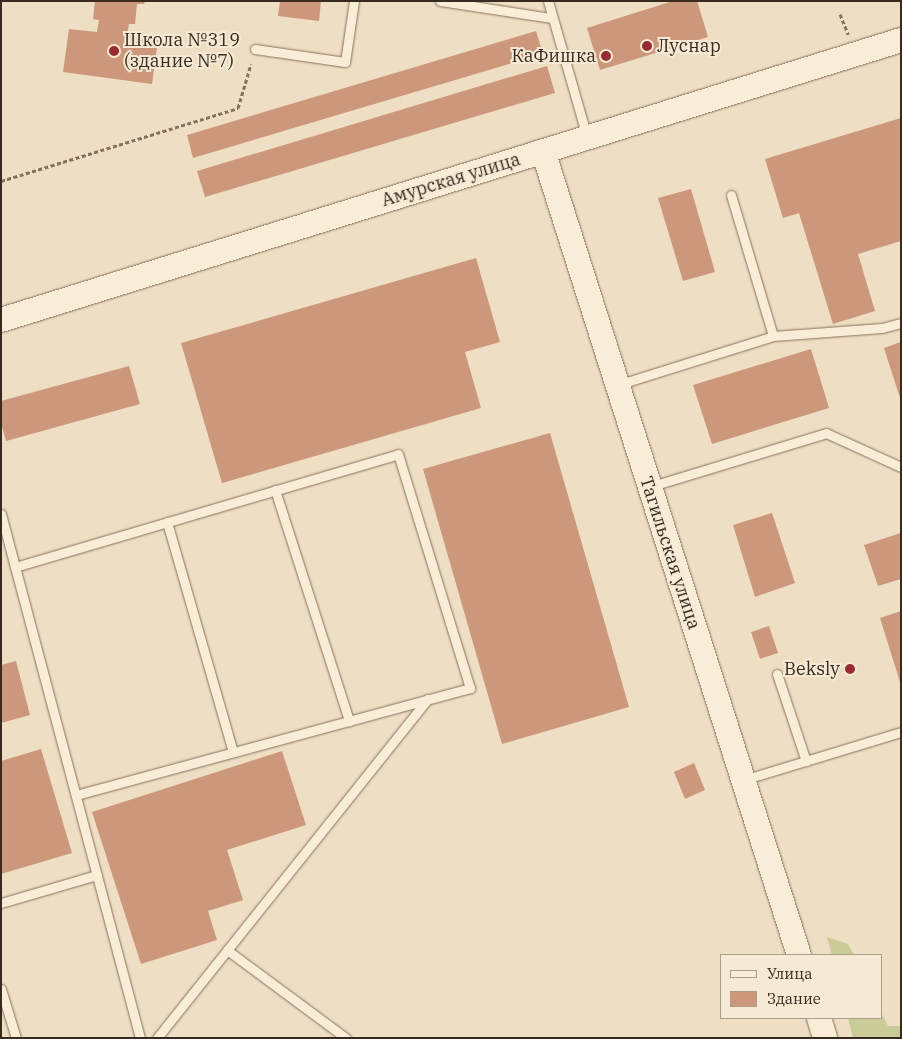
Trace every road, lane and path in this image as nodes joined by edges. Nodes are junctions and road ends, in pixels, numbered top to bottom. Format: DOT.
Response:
graph roads {
  1 [pos="354,1"];
  2 [pos="440,1"];
  3 [pos="548,1"];
  4 [pos="840,14"];
  5 [pos="551,18"];
  6 [pos="901,40"];
  7 [pos="850,42"];
  8 [pos="255,49"];
  9 [pos="588,138"];
  10 [pos="543,151"];
  11 [pos="1,181"];
  12 [pos="731,195"];
  13 [pos="1,320"];
  14 [pos="901,323"];
  15 [pos="773,336"];
  16 [pos="617,385"];
  17 [pos="901,467"];
  18 [pos="649,487"];
  19 [pos="275,490"];
  20 [pos="1,514"];
  21 [pos="167,522"];
  22 [pos="15,566"];
  23 [pos="777,674"];
  24 [pos="428,699"];
  25 [pos="349,720"];
  26 [pos="901,732"];
  27 [pos="233,752"];
  28 [pos="806,761"];
  29 [pos="742,780"];
  30 [pos="76,795"];
  31 [pos="97,875"];
  32 [pos="1,903"];
  33 [pos="227,950"];
  34 [pos="799,954"];
  35 [pos="1,989"];
  36 [pos="819,1019"];
  37 [pos="16,1038"];
  38 [pos="140,1038"];
  39 [pos="157,1038"];
  40 [pos="346,1038"];
  41 [pos="825,1038"];
  1 -- 8 [label="lane"];
  2 -- 5 [label="lane"];
  3 -- 5 [label="lane"];
  4 -- 7 [label="path"];
  5 -- 9 [label="lane"];
  6 -- 9 [label="street, Амурская улица"];
  8 -- 11 [label="path"];
  9 -- 10 [label="street, Амурская улица"];
  10 -- 13 [label="street, Амурская улица"];
  10 -- 16 [label="street, Тагильская улица"];
  12 -- 15 [label="lane"];
  14 -- 15 [label="lane"];
  15 -- 16 [label="lane"];
  16 -- 18 [label="street, Тагильская улица"];
  17 -- 18 [label="lane"];
  18 -- 29 [label="street, Тагильская улица"];
  19 -- 21 [label="lane"];
  19 -- 24 [label="lane"];
  19 -- 25 [label="lane"];
  20 -- 22 [label="lane"];
  21 -- 22 [label="lane"];
  21 -- 27 [label="lane"];
  22 -- 30 [label="lane"];
  23 -- 28 [label="lane"];
  24 -- 25 [label="lane"];
  24 -- 33 [label="lane"];
  25 -- 27 [label="lane"];
  26 -- 28 [label="lane"];
  27 -- 30 [label="lane"];
  28 -- 29 [label="lane"];
  29 -- 34 [label="street, Тагильская улица"];
  30 -- 31 [label="lane"];
  31 -- 32 [label="lane"];
  31 -- 38 [label="lane"];
  33 -- 39 [label="lane"];
  33 -- 40 [label="lane"];
  35 -- 37 [label="lane"];
  36 -- 41 [label="street"];
}
